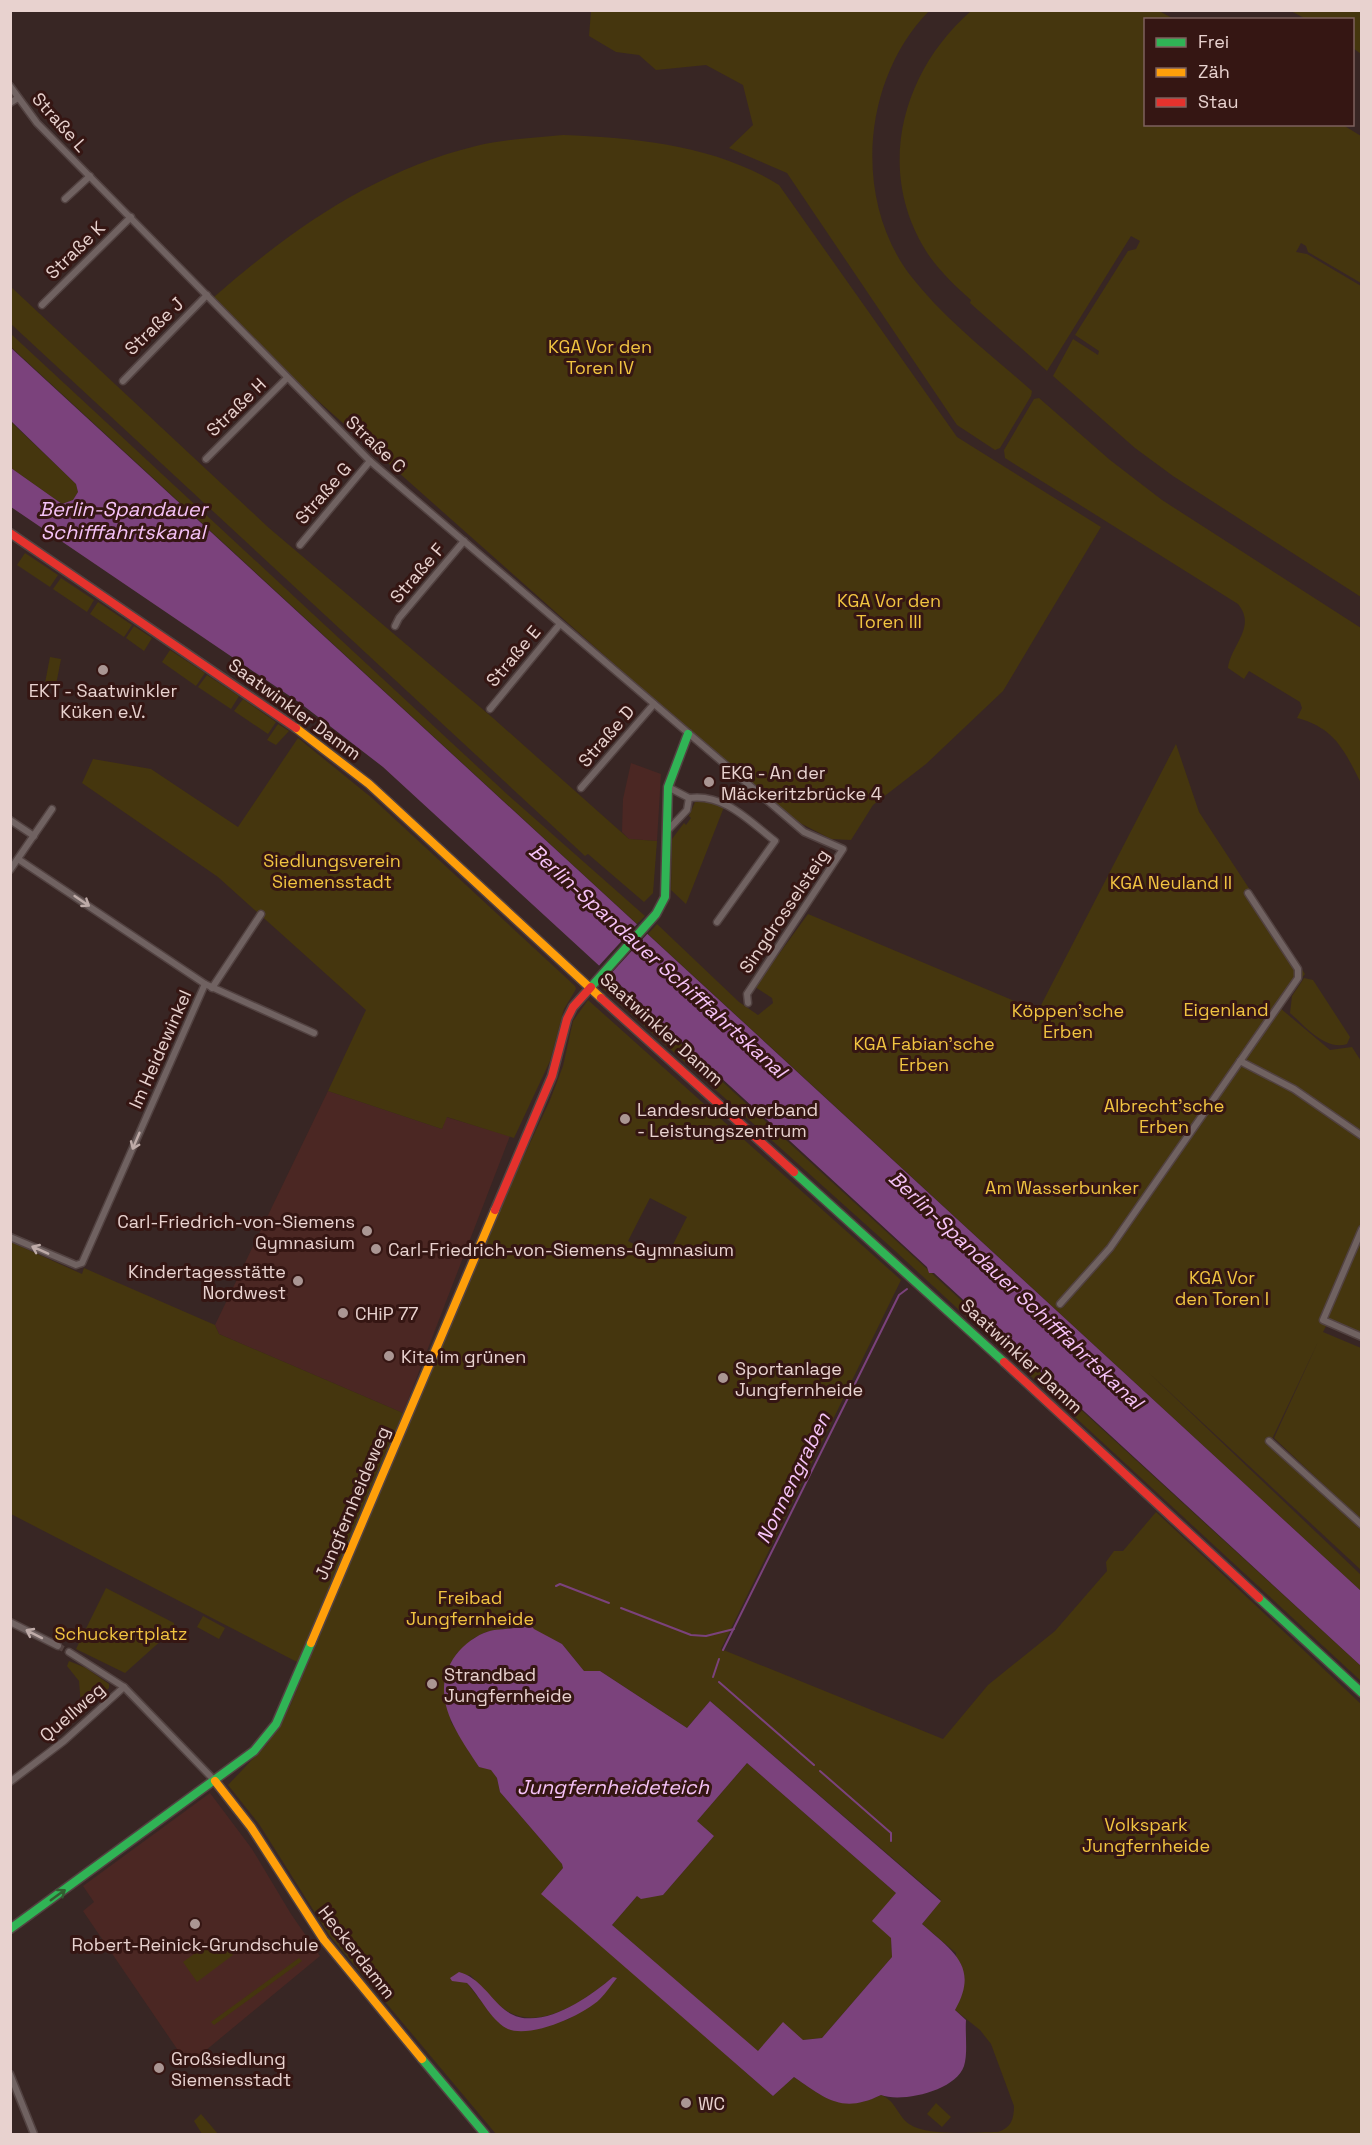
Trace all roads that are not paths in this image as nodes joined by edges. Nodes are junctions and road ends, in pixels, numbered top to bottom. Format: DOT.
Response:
graph roads {
  1 [pos="10,86"];
  2 [pos="18,98"];
  3 [pos="10,103"];
  4 [pos="90,176"];
  5 [pos="65,199"];
  6 [pos="131,217"];
  7 [pos="207,295"];
  8 [pos="42,305"];
  9 [pos="287,378"];
  10 [pos="123,381"];
  11 [pos="206,459"];
  12 [pos="370,461"];
  13 [pos="10,533"];
  14 [pos="464,542"];
  15 [pos="300,545"];
  16 [pos="560,624"];
  17 [pos="395,626"];
  18 [pos="654,704"];
  19 [pos="490,709"];
  20 [pos="688,734"];
  21 [pos="668,787"];
  22 [pos="580,788"];
  23 [pos="689,798"];
  24 [pos="52,810"];
  25 [pos="10,820"];
  26 [pos="668,831"];
  27 [pos="34,836"];
  28 [pos="18,859"];
  29 [pos="10,870"];
  30 [pos="1248,893"];
  31 [pos="261,914"];
  32 [pos="717,922"];
  33 [pos="205,984"];
  34 [pos="592,984"];
  35 [pos="212,988"];
  36 [pos="748,1003"];
  37 [pos="314,1033"];
  38 [pos="1240,1061"];
  39 [pos="1362,1136"];
  40 [pos="1362,1228"];
  41 [pos="10,1237"];
  42 [pos="1060,1304"];
  43 [pos="1362,1337"];
  44 [pos="1269,1441"];
  45 [pos="1362,1525"];
  46 [pos="10,1622"];
  47 [pos="58,1646"];
  48 [pos="69,1652"];
  49 [pos="124,1687"];
  50 [pos="1362,1693"];
  51 [pos="215,1781"];
  52 [pos="10,1782"];
  53 [pos="10,1929"];
  54 [pos="10,2074"];
  55 [pos="34,2134"];
  56 [pos="485,2134"];
  1 -- 2 [label="street, Straße L"];
  2 -- 3 [label="street"];
  2 -- 4 [label="street, Straße L"];
  4 -- 5 [label="street"];
  4 -- 6 [label="street, Straße C"];
  6 -- 7 [label="street, Straße C"];
  6 -- 8 [label="street, Straße K"];
  7 -- 9 [label="street, Straße C"];
  7 -- 10 [label="street, Straße J"];
  9 -- 11 [label="street, Straße H"];
  9 -- 12 [label="street, Straße C"];
  12 -- 14 [label="street, Straße C"];
  12 -- 15 [label="street, Straße G"];
  13 -- 34 [label="street, Saatwinkler Damm"];
  14 -- 16 [label="street, Straße C"];
  14 -- 17 [label="street, Straße F"];
  16 -- 18 [label="street, Straße C"];
  16 -- 19 [label="street, Straße E"];
  18 -- 20 [label="street, Straße C"];
  18 -- 22 [label="street, Straße D"];
  20 -- 21 [label="street"];
  20 -- 36 [label="street, Singdrosselsteig"];
  21 -- 23 [label="street"];
  21 -- 26 [label="street, Jungfernheideweg"];
  23 -- 26 [label="street"];
  23 -- 32 [label="street"];
  24 -- 27 [label="street"];
  25 -- 27 [label="street"];
  26 -- 34 [label="street, Jungfernheideweg"];
  27 -- 28 [label="street"];
  28 -- 29 [label="street"];
  28 -- 33 [label="street, Im Heidewinkel, one-way"];
  30 -- 38 [label="street"];
  31 -- 35 [label="street, Im Heidewinkel"];
  33 -- 35 [label="street"];
  33 -- 41 [label="street, Im Heidewinkel, one-way"];
  34 -- 50 [label="street, Saatwinkler Damm"];
  34 -- 51 [label="street, Jungfernheideweg"];
  35 -- 37 [label="street"];
  38 -- 39 [label="street"];
  38 -- 42 [label="street"];
  40 -- 43 [label="street"];
  44 -- 45 [label="street"];
  47 -- 46 [label="street, one-way"];
  48 -- 49 [label="street"];
  49 -- 51 [label="street"];
  49 -- 52 [label="street, Quellweg"];
  53 -- 51 [label="street, Jungfernheideweg, one-way"];
  51 -- 56 [label="street, Heckerdamm"];
  54 -- 55 [label="street"];
}
